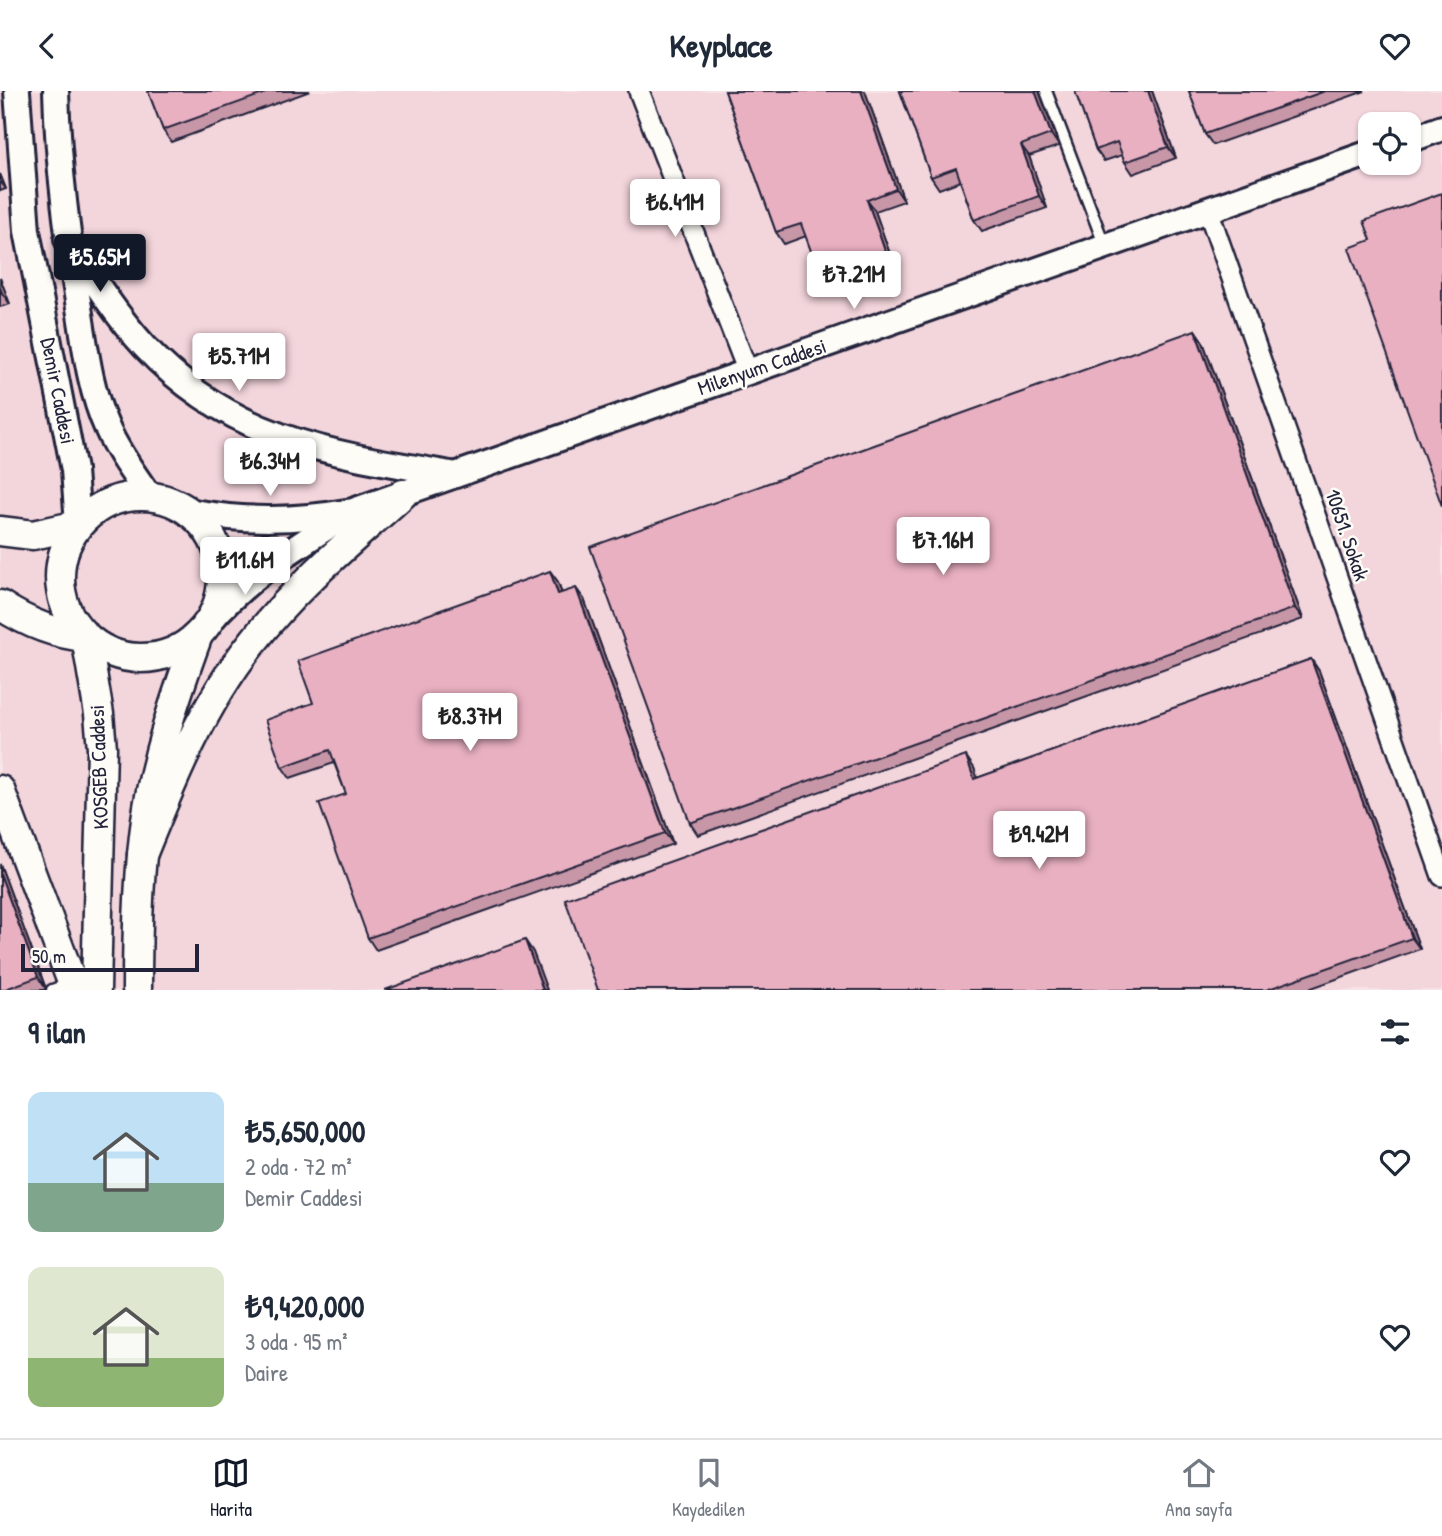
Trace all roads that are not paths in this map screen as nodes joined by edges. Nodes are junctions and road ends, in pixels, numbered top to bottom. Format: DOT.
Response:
graph roads {
  1 [pos="18,91"];
  2 [pos="56,91"];
  3 [pos="639,91"];
  4 [pos="1046,91"];
  5 [pos="1442,128"];
  6 [pos="1421,136"];
  7 [pos="1358,157"];
  8 [pos="1208,210"];
  9 [pos="68,239"];
  10 [pos="1105,247"];
  11 [pos="748,372"];
  12 [pos="456,475"];
  13 [pos="403,493"];
  14 [pos="149,496"];
  15 [pos="187,510"];
  16 [pos="353,511"];
  17 [pos="78,525"];
  18 [pos="0,531"];
  19 [pos="0,605"];
  20 [pos="204,628"];
  21 [pos="86,637"];
  22 [pos="0,790"];
  23 [pos="142,855"];
  24 [pos="1442,876"];
  25 [pos="74,988"];
  26 [pos="137,990"];
  1 -- 17 [label="street, Demir Caddesi"];
  2 -- 9 [label="street, Demir Caddesi"];
  3 -- 11 [label="street"];
  4 -- 10 [label="lane"];
  5 -- 6 [label="street"];
  7 -- 8 [label="street, Milenyum Caddesi"];
  8 -- 10 [label="street, Milenyum Caddesi"];
  8 -- 24 [label="street, 10651. Sokak"];
  9 -- 12 [label="street"];
  9 -- 14 [label="street, Demir Caddesi"];
  10 -- 11 [label="street, Milenyum Caddesi"];
  11 -- 12 [label="street, Milenyum Caddesi"];
  12 -- 13 [label="street, Milenyum Caddesi"];
  13 -- 16 [label="street, Milenyum Caddesi"];
  13 -- 23 [label="main road"];
  14 -- 15 [label="main road"];
  14 -- 17 [label="main road"];
  15 -- 16 [label="street, Milenyum Caddesi"];
  15 -- 20 [label="main road"];
  16 -- 20 [label="street, Milenyum Caddesi"];
  17 -- 18 [label="main road"];
  17 -- 21 [label="main road"];
  19 -- 21 [label="main road"];
  20 -- 21 [label="main road"];
  20 -- 23 [label="main road, KOSGEB Caddesi"];
  21 -- 25 [label="main road, KOSGEB Caddesi"];
  22 -- 25 [label="main road, KOSGEB Caddesi"];
  23 -- 26 [label="main road, KOSGEB Caddesi"];
}
